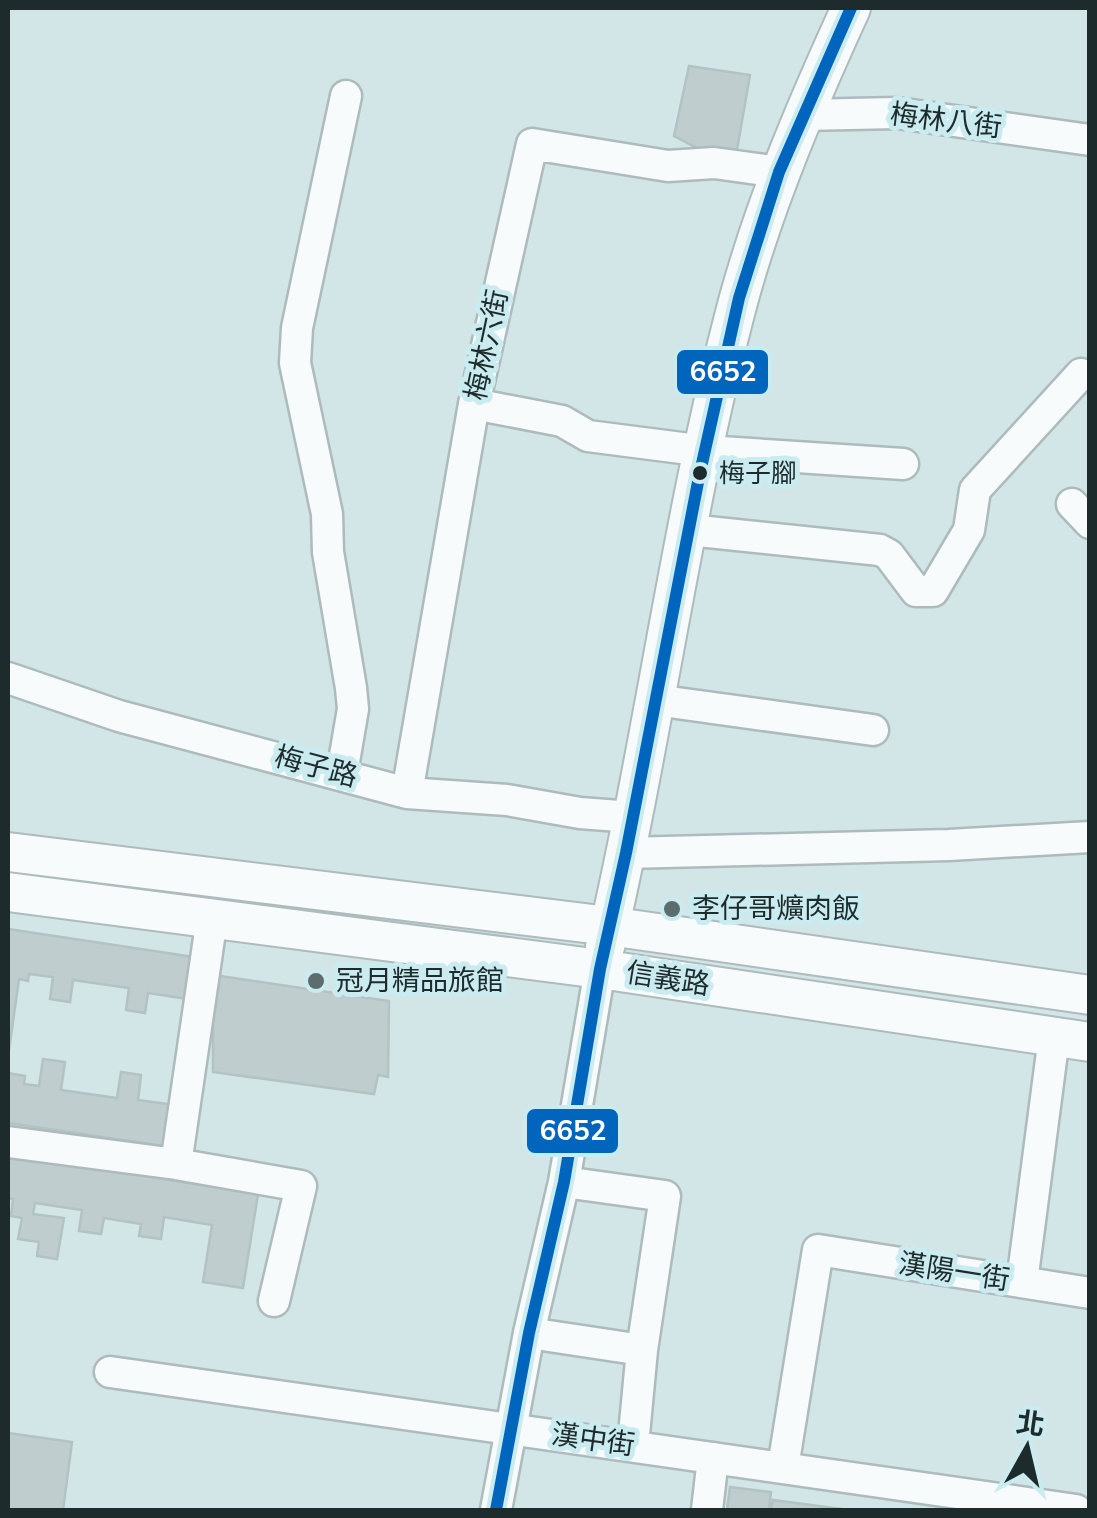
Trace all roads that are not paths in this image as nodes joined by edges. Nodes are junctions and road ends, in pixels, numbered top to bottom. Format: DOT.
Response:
graph roads {
  1 [pos="852,8"];
  2 [pos="346,96"];
  3 [pos="803,114"];
  4 [pos="1090,140"];
  5 [pos="780,172"];
  6 [pos="1081,374"];
  7 [pos="474,404"];
  8 [pos="706,451"];
  9 [pos="903,464"];
  10 [pos="689,530"];
  11 [pos="8,678"];
  12 [pos="655,700"];
  13 [pos="873,730"];
  14 [pos="342,774"];
  15 [pos="407,793"];
  16 [pos="629,835"];
  17 [pos="1090,837"];
  18 [pos="8,852"];
  19 [pos="8,892"];
  20 [pos="212,918"];
  21 [pos="610,926"];
  22 [pos="600,968"];
  23 [pos="1090,995"];
  24 [pos="1072,1039"];
  25 [pos="8,1142"];
  26 [pos="176,1164"];
  27 [pos="564,1182"];
  28 [pos="1022,1282"];
  29 [pos="1090,1292"];
  30 [pos="274,1301"];
  31 [pos="529,1333"];
  32 [pos="642,1350"];
  33 [pos="110,1372"];
  34 [pos="512,1430"];
  35 [pos="632,1445"];
  36 [pos="713,1458"];
  37 [pos="784,1467"];
  38 [pos="982,1505"];
  39 [pos="496,1510"];
  40 [pos="708,1510"];
  41 [pos="1076,1510"];
  1 -- 3 [label="main road"];
  2 -- 14 [label="street"];
  3 -- 4 [label="street, 梅林八街"];
  3 -- 5 [label="main road"];
  5 -- 7 [label="street, 梅林六街"];
  5 -- 8 [label="main road"];
  6 -- 10 [label="street"];
  7 -- 8 [label="street"];
  7 -- 15 [label="street, 梅林六街"];
  8 -- 9 [label="street"];
  8 -- 10 [label="main road"];
  10 -- 12 [label="main road"];
  11 -- 14 [label="street, 梅子路"];
  12 -- 13 [label="street"];
  12 -- 16 [label="main road"];
  14 -- 15 [label="street, 梅子路"];
  15 -- 16 [label="street, 梅子路"];
  16 -- 17 [label="street, 梅子路"];
  16 -- 21 [label="main road"];
  18 -- 21 [label="main road, 信義路"];
  19 -- 20 [label="main road, 信義路"];
  20 -- 22 [label="main road, 信義路"];
  20 -- 26 [label="street"];
  21 -- 22 [label="main road"];
  21 -- 23 [label="main road, 信義路"];
  22 -- 24 [label="main road, 信義路"];
  22 -- 27 [label="street"];
  24 -- 28 [label="street"];
  25 -- 26 [label="street"];
  26 -- 30 [label="street"];
  27 -- 31 [label="street"];
  27 -- 32 [label="street"];
  28 -- 29 [label="street, 漢陽一街"];
  28 -- 37 [label="street, 漢陽一街"];
  31 -- 32 [label="street"];
  31 -- 34 [label="street"];
  32 -- 35 [label="street"];
  33 -- 34 [label="street, 漢中街"];
  34 -- 35 [label="street, 漢中街"];
  34 -- 39 [label="street"];
  35 -- 36 [label="street, 漢中街"];
  36 -- 37 [label="street, 漢中街"];
  36 -- 40 [label="street"];
  37 -- 38 [label="street, 漢中街"];
  38 -- 41 [label="street, 漢中街"];
}
